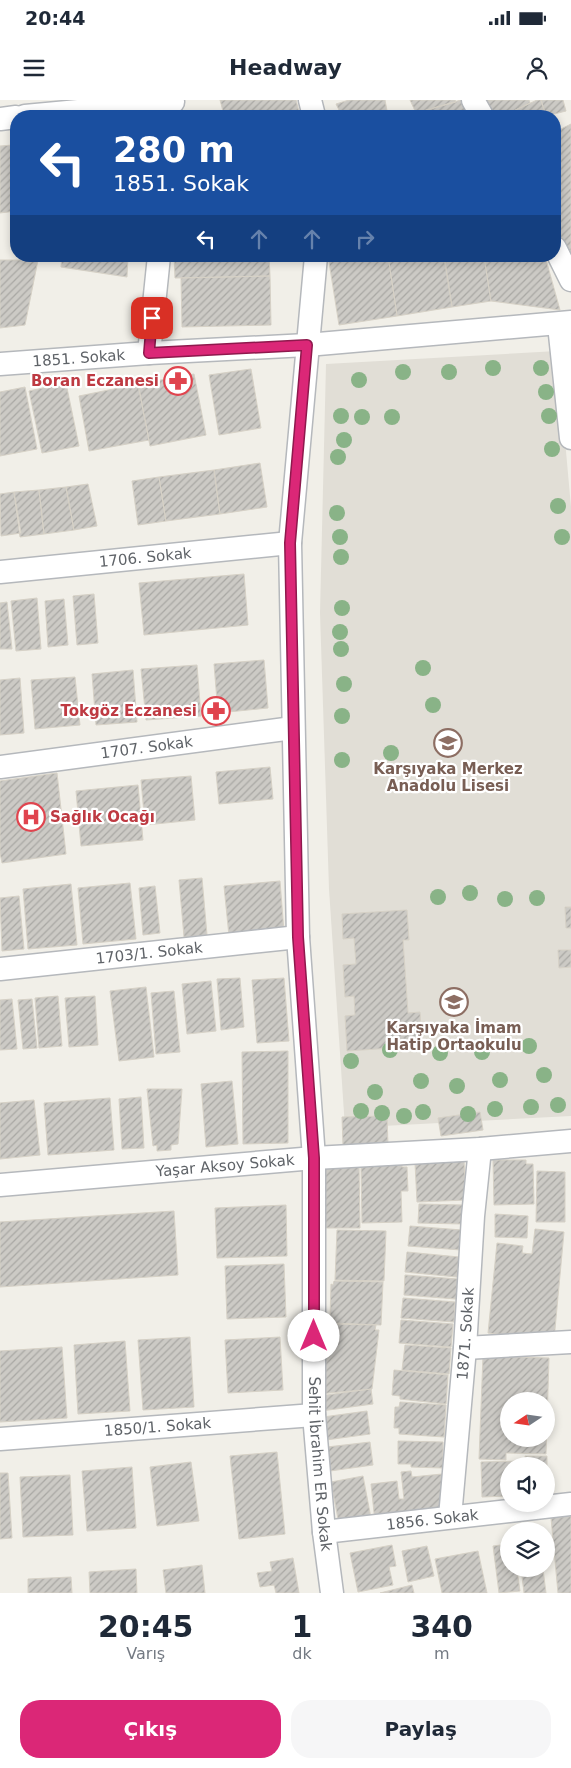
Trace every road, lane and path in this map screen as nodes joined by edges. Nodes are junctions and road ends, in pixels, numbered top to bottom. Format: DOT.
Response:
graph roads {
  1 [pos="174,106"];
  2 [pos="114,110"];
  3 [pos="561,260"];
  4 [pos="158,262"];
  5 [pos="316,262"];
  6 [pos="571,280"];
  7 [pos="565,324"];
  8 [pos="307,345"];
  9 [pos="149,353"];
  10 [pos="0,364"];
  11 [pos="571,438"];
  12 [pos="290,543"];
  13 [pos="0,572"];
  14 [pos="293,728"];
  15 [pos="0,767"];
  16 [pos="298,937"];
  17 [pos="0,969"];
  18 [pos="571,1141"];
  19 [pos="480,1149"];
  20 [pos="314,1158"];
  21 [pos="0,1185"];
  22 [pos="571,1342"];
  23 [pos="465,1348"];
  24 [pos="314,1415"];
  25 [pos="0,1438"];
  26 [pos="571,1504"];
  27 [pos="450,1517"];
  28 [pos="324,1532"];
  29 [pos="332,1593"];
  1 -- 2 [label="street"];
  3 -- 6 [label="street"];
  4 -- 9 [label="street"];
  5 -- 8 [label="street, Sehit İbrahim ER Sokak"];
  7 -- 8 [label="street, 1851. Sokak"];
  7 -- 11 [label="street"];
  8 -- 9 [label="street, 1851. Sokak"];
  8 -- 12 [label="street, Sehit İbrahim ER Sokak"];
  9 -- 10 [label="street, 1851. Sokak"];
  12 -- 13 [label="street, 1706. Sokak"];
  12 -- 14 [label="street, Sehit İbrahim ER Sokak"];
  14 -- 15 [label="street, 1707. Sokak"];
  14 -- 16 [label="street, Sehit İbrahim ER Sokak"];
  16 -- 17 [label="street, 1703/1. Sokak"];
  16 -- 20 [label="street, Sehit İbrahim ER Sokak"];
  18 -- 19 [label="street, Yaşar Aksoy Sokak"];
  19 -- 20 [label="street, Yaşar Aksoy Sokak"];
  19 -- 23 [label="street, 1871. Sokak"];
  20 -- 21 [label="street, Yaşar Aksoy Sokak"];
  20 -- 24 [label="street, Sehit İbrahim ER Sokak"];
  22 -- 23 [label="street"];
  23 -- 27 [label="street, 1871. Sokak"];
  24 -- 25 [label="street, 1850/1. Sokak"];
  24 -- 28 [label="street, Sehit İbrahim ER Sokak"];
  26 -- 27 [label="street, 1856. Sokak"];
  27 -- 28 [label="street, 1856. Sokak"];
  28 -- 29 [label="street, Sehit İbrahim ER Sokak"];
}
